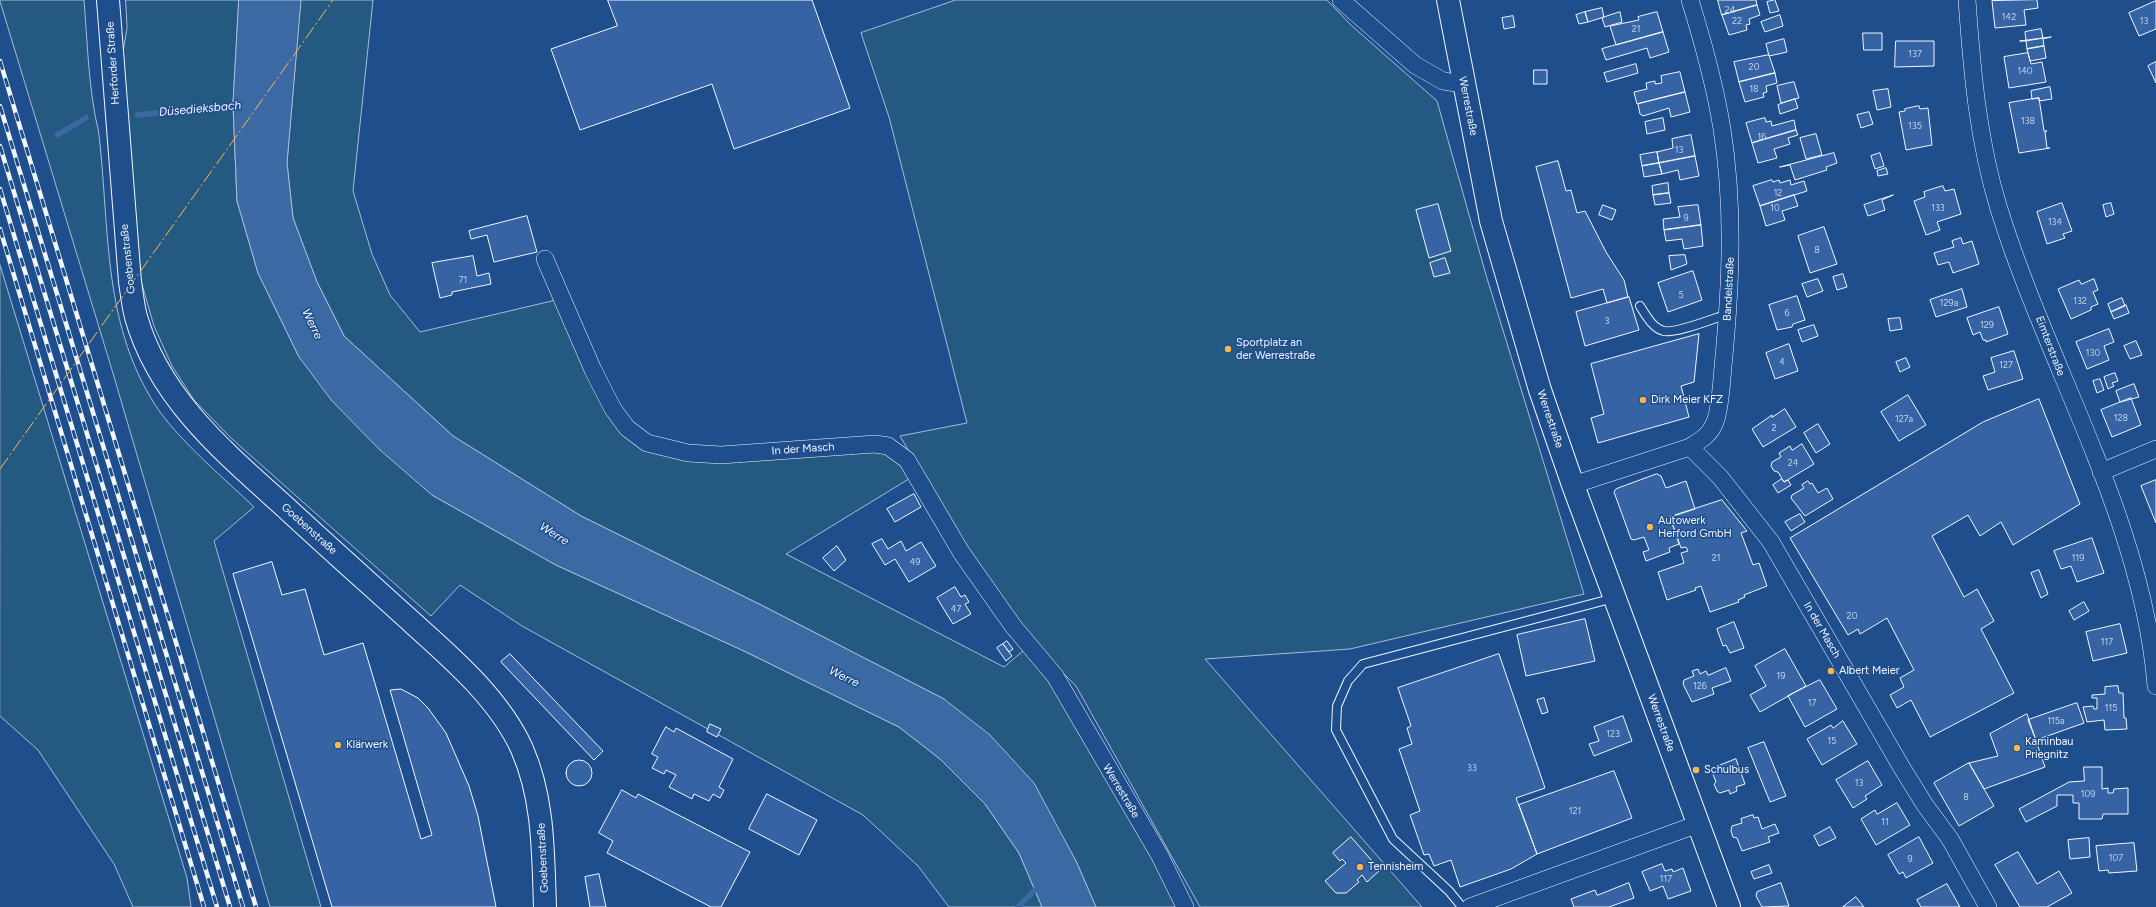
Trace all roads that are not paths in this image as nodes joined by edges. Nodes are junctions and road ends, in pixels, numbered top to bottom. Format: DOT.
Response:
graph roads {
  1 [pos="108,0"];
  2 [pos="1341,0"];
  3 [pos="1448,0"];
  4 [pos="1690,0"];
  5 [pos="1967,0"];
  6 [pos="1463,84"];
  7 [pos="117,127"];
  8 [pos="545,259"];
  9 [pos="1640,306"];
  10 [pos="1728,314"];
  11 [pos="1690,447"];
  12 [pos="2156,449"];
  13 [pos="2101,472"];
  14 [pos="1573,485"];
  15 [pos="1614,598"];
  16 [pos="1055,676"];
  17 [pos="2156,686"];
  18 [pos="1698,824"];
  19 [pos="545,907"];
  20 [pos="1185,907"];
  21 [pos="1462,907"];
  22 [pos="1470,907"];
  23 [pos="1729,907"];
  24 [pos="1988,907"];
  1 -- 7 [label="main road, Herforder Straße"];
  2 -- 6 [label="street"];
  3 -- 6 [label="main road, Werrestraße"];
  4 -- 10 [label="street, Bandelstraße"];
  5 -- 13 [label="street, Eimterstraße"];
  6 -- 14 [label="main road, Werrestraße"];
  7 -- 19 [label="main road, Goebenstraße"];
  8 -- 16 [label="street, In der Masch"];
  9 -- 10 [label="lane"];
  10 -- 11 [label="street, Bandelstraße"];
  11 -- 14 [label="street, Bandelstraße"];
  11 -- 24 [label="street, In der Masch"];
  12 -- 13 [label="street"];
  13 -- 17 [label="street, Eimterstraße"];
  14 -- 15 [label="main road, Werrestraße"];
  15 -- 18 [label="main road, Werrestraße"];
  15 -- 21 [label="lane"];
  16 -- 20 [label="street, Werrestraße"];
  18 -- 22 [label="street"];
  18 -- 23 [label="main road, Werrestraße"];
}
